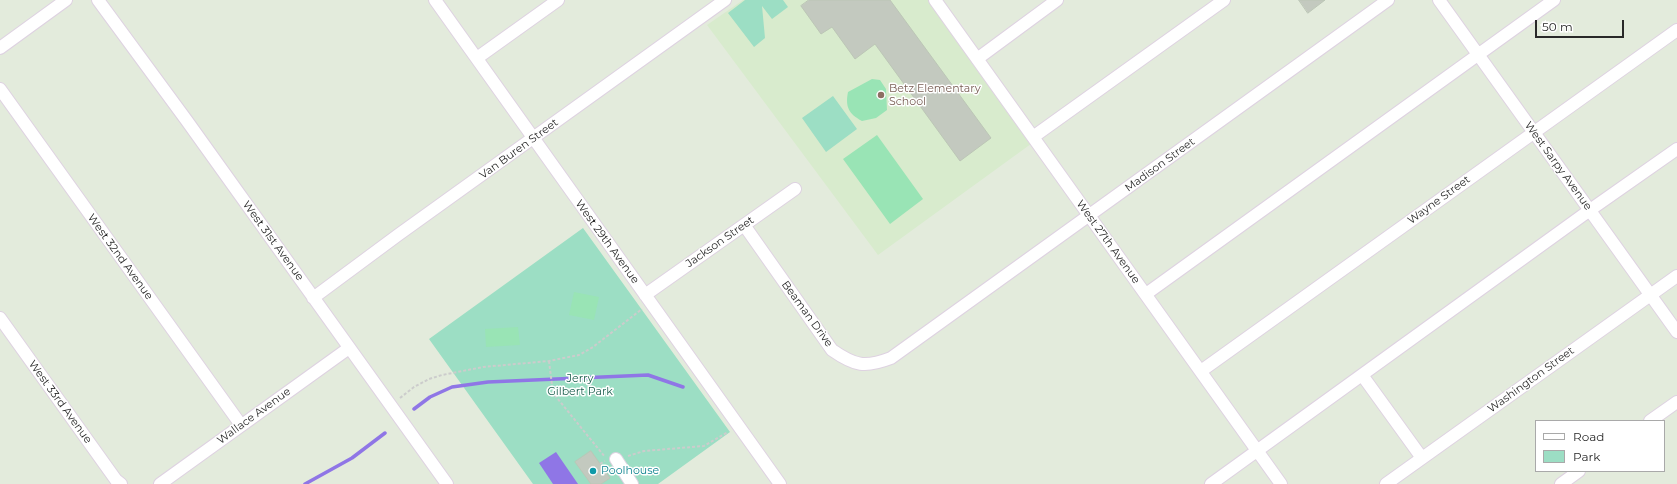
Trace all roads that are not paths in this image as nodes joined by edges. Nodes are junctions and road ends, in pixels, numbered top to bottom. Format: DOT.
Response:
graph roads {
  1 [pos="66,0"];
  2 [pos="98,0"];
  3 [pos="435,0"];
  4 [pos="558,0"];
  5 [pos="725,0"];
  6 [pos="935,0"];
  7 [pos="1057,0"];
  8 [pos="1224,0"];
  9 [pos="1388,0"];
  10 [pos="1439,0"];
  11 [pos="1554,0"];
  12 [pos="1677,30"];
  13 [pos="0,48"];
  14 [pos="1477,55"];
  15 [pos="477,58"];
  16 [pos="976,58"];
  17 [pos="0,89"];
  18 [pos="1533,132"];
  19 [pos="1033,137"];
  20 [pos="533,139"];
  21 [pos="1677,149"];
  22 [pos="795,189"];
  23 [pos="1590,210"];
  24 [pos="1089,216"];
  25 [pos="744,225"];
  26 [pos="1677,276"];
  27 [pos="1146,294"];
  28 [pos="1651,295"];
  29 [pos="313,298"];
  30 [pos="646,302"];
  31 [pos="0,318"];
  32 [pos="931,328"];
  33 [pos="1677,332"];
  34 [pos="349,348"];
  35 [pos="1201,371"];
  36 [pos="1362,376"];
  37 [pos="1677,402"];
  38 [pos="1651,420"];
  39 [pos="241,425"];
  40 [pos="1258,451"];
  41 [pos="1422,458"];
  42 [pos="616,459"];
  43 [pos="1578,472"];
  44 [pos="121,484"];
  45 [pos="160,484"];
  46 [pos="447,484"];
  47 [pos="632,484"];
  48 [pos="780,484"];
  49 [pos="1212,484"];
  50 [pos="1281,484"];
  51 [pos="1386,484"];
  52 [pos="1561,484"];
  1 -- 13 [label="street"];
  2 -- 29 [label="street, West 31st Avenue"];
  3 -- 15 [label="street, West 29th Avenue"];
  4 -- 15 [label="street"];
  5 -- 20 [label="street, Van Buren Street"];
  6 -- 16 [label="street, West 27th Avenue"];
  7 -- 16 [label="street"];
  8 -- 19 [label="street"];
  9 -- 24 [label="street, Madison Street"];
  10 -- 14 [label="street, West Sarpy Avenue"];
  11 -- 14 [label="street"];
  12 -- 18 [label="street, Wayne Street"];
  14 -- 18 [label="street, West Sarpy Avenue"];
  14 -- 27 [label="street"];
  15 -- 20 [label="street, West 29th Avenue"];
  16 -- 19 [label="street, West 27th Avenue"];
  17 -- 39 [label="street, West 32nd Avenue"];
  18 -- 23 [label="street, West Sarpy Avenue"];
  18 -- 35 [label="street, Wayne Street"];
  19 -- 24 [label="street, West 27th Avenue"];
  20 -- 29 [label="street, Van Buren Street"];
  20 -- 30 [label="street, West 29th Avenue"];
  21 -- 23 [label="street"];
  22 -- 25 [label="street, Jackson Street"];
  23 -- 28 [label="street, West Sarpy Avenue"];
  23 -- 36 [label="street"];
  24 -- 27 [label="street, West 27th Avenue"];
  24 -- 32 [label="street, Madison Street"];
  25 -- 30 [label="street, Jackson Street"];
  25 -- 32 [label="street, Beaman Drive"];
  26 -- 28 [label="street, Washington Street"];
  27 -- 35 [label="street, West 27th Avenue"];
  28 -- 33 [label="street, West Sarpy Avenue"];
  28 -- 41 [label="street, Washington Street"];
  29 -- 34 [label="street, West 31st Avenue"];
  30 -- 48 [label="street, West 29th Avenue"];
  31 -- 44 [label="street, West 33rd Avenue"];
  34 -- 39 [label="street, Wallace Avenue"];
  34 -- 46 [label="street, West 31st Avenue"];
  35 -- 40 [label="street, West 27th Avenue"];
  36 -- 40 [label="street"];
  36 -- 41 [label="street"];
  37 -- 38 [label="street"];
  39 -- 45 [label="street, Wallace Avenue"];
  40 -- 49 [label="street"];
  40 -- 50 [label="street, West 27th Avenue"];
  41 -- 51 [label="street, Washington Street"];
  42 -- 47 [label="street"];
  43 -- 52 [label="street"];
}
